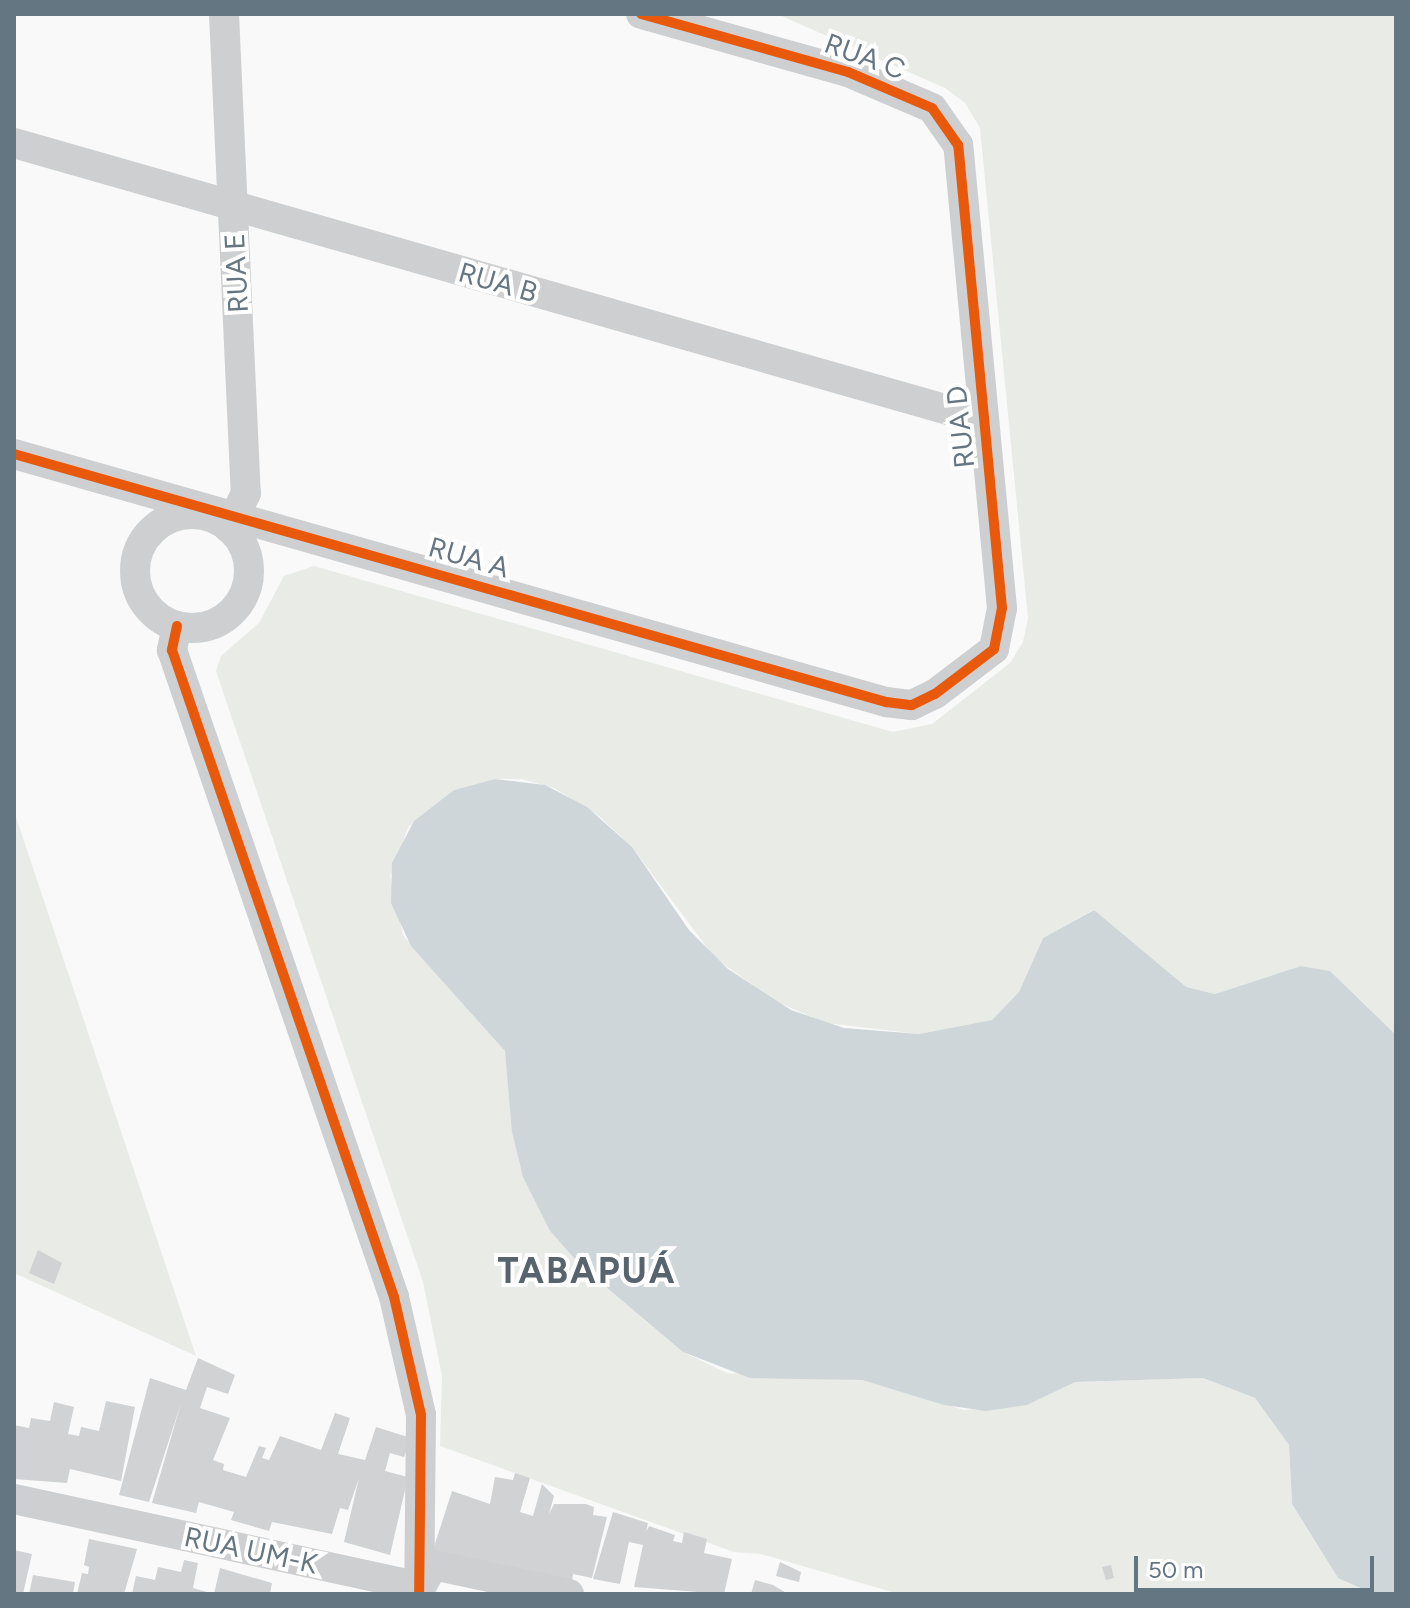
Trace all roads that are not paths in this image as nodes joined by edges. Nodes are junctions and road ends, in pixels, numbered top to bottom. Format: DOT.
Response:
graph roads {
  1 [pos="224,14"];
  2 [pos="659,17"];
  3 [pos="932,108"];
  4 [pos="14,143"];
  5 [pos="233,207"];
  6 [pos="983,420"];
  7 [pos="14,454"];
  8 [pos="232,521"];
  9 [pos="177,626"];
  10 [pos="912,705"];
  11 [pos="14,1499"];
  12 [pos="420,1590"];
  13 [pos="569,1594"];
  1 -- 5 [label="street, RUA E"];
  2 -- 3 [label="street, RUA C"];
  3 -- 6 [label="street, RUA D"];
  4 -- 5 [label="street, RUA B"];
  5 -- 6 [label="street, RUA B"];
  5 -- 8 [label="street, RUA E"];
  6 -- 10 [label="street, RUA D"];
  7 -- 8 [label="street, RUA A"];
  8 -- 9 [label="street"];
  8 -- 9 [label="street"];
  8 -- 10 [label="street, RUA A"];
  9 -- 12 [label="street"];
  11 -- 12 [label="street, RUA UM-K"];
  12 -- 13 [label="street"];
}
